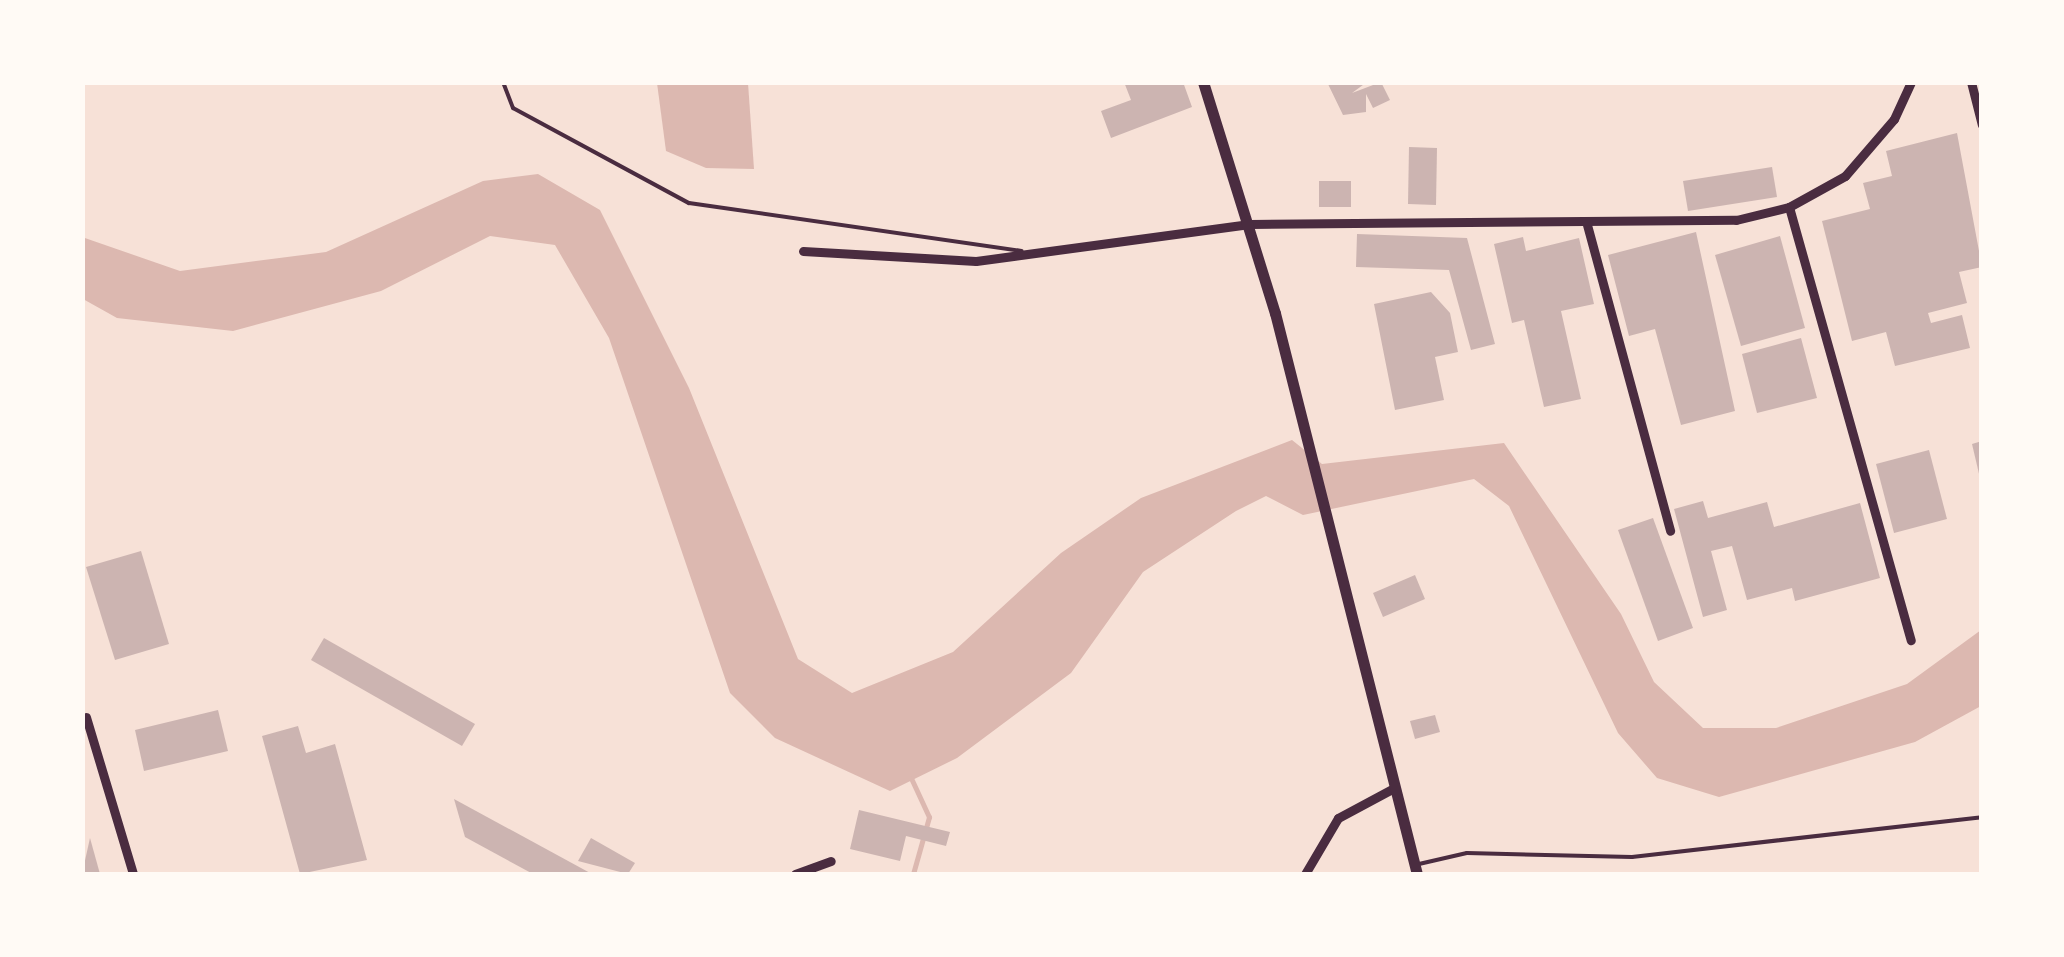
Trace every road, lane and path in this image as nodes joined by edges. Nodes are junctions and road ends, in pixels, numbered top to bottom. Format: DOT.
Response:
graph roads {
  1 [pos="504,82"];
  2 [pos="1203,82"];
  3 [pos="1912,82"];
  4 [pos="1970,82"];
  5 [pos="1982,125"];
  6 [pos="1788,207"];
  7 [pos="1586,221"];
  8 [pos="1250,224"];
  9 [pos="803,252"];
  10 [pos="1027,252"];
  11 [pos="1670,531"];
  12 [pos="1910,640"];
  13 [pos="86,717"];
  14 [pos="1394,788"];
  15 [pos="1982,817"];
  16 [pos="831,862"];
  17 [pos="1415,870"];
  18 [pos="132,874"];
  19 [pos="795,874"];
  20 [pos="1305,874"];
  1 -- 10 [label="lane"];
  2 -- 8 [label="street"];
  3 -- 6 [label="street"];
  4 -- 5 [label="street"];
  6 -- 7 [label="street"];
  6 -- 12 [label="street"];
  7 -- 8 [label="street"];
  7 -- 11 [label="street"];
  8 -- 10 [label="street"];
  8 -- 14 [label="street"];
  9 -- 10 [label="street"];
  13 -- 18 [label="street"];
  14 -- 17 [label="street"];
  14 -- 20 [label="street"];
  15 -- 17 [label="lane"];
  16 -- 19 [label="street"];
}
